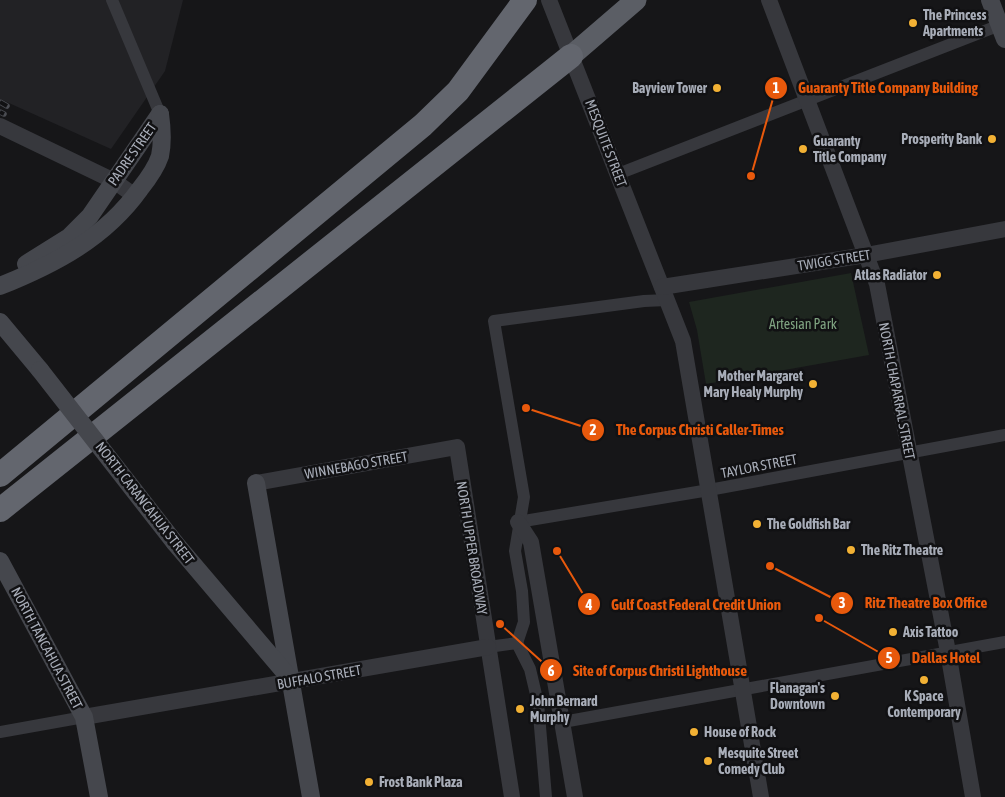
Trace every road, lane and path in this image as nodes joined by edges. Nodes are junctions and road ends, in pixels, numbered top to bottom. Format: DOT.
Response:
graph roads {
  1 [pos="112,0"];
  2 [pos="525,0"];
  3 [pos="550,0"];
  4 [pos="636,0"];
  5 [pos="770,0"];
  6 [pos="990,0"];
  7 [pos="1003,29"];
  8 [pos="571,56"];
  9 [pos="807,99"];
  10 [pos="160,114"];
  11 [pos="0,126"];
  12 [pos="618,174"];
  13 [pos="114,181"];
  14 [pos="136,196"];
  15 [pos="1005,229"];
  16 [pos="866,255"];
  17 [pos="0,275"];
  18 [pos="0,286"];
  19 [pos="665,293"];
  20 [pos="0,322"];
  21 [pos="1005,435"];
  22 [pos="457,447"];
  23 [pos="909,453"];
  24 [pos="0,475"];
  25 [pos="256,483"];
  26 [pos="709,490"];
  27 [pos="0,510"];
  28 [pos="518,522"];
  29 [pos="0,560"];
  30 [pos="1005,642"];
  31 [pos="517,643"];
  32 [pos="488,647"];
  33 [pos="948,652"];
  34 [pos="293,682"];
  35 [pos="743,689"];
  36 [pos="84,717"];
  37 [pos="563,722"];
  38 [pos="0,732"];
  39 [pos="99,797"];
  40 [pos="311,797"];
  41 [pos="512,797"];
  42 [pos="546,797"];
  43 [pos="575,797"];
  44 [pos="761,797"];
  45 [pos="973,797"];
  1 -- 10 [label="street"];
  2 -- 24 [label="highway"];
  3 -- 8 [label="street, MESQUITE STREET"];
  4 -- 8 [label="highway"];
  5 -- 9 [label="street, NORTH CHAPARRAL STREET"];
  6 -- 7 [label="main road"];
  7 -- 9 [label="street"];
  8 -- 12 [label="street, MESQUITE STREET"];
  8 -- 27 [label="highway"];
  9 -- 12 [label="street"];
  9 -- 16 [label="street, NORTH CHAPARRAL STREET"];
  10 -- 13 [label="main road, PADRE STREET"];
  10 -- 14 [label="main road, PADRE STREET"];
  11 -- 13 [label="street"];
  12 -- 19 [label="street, MESQUITE STREET"];
  13 -- 14 [label="street"];
  13 -- 17 [label="main road, PADRE STREET"];
  14 -- 18 [label="main road, PADRE STREET"];
  15 -- 16 [label="street, TWIGG STREET"];
  16 -- 19 [label="street, TWIGG STREET"];
  16 -- 23 [label="street, NORTH CHAPARRAL STREET"];
  19 -- 26 [label="street, MESQUITE STREET"];
  19 -- 28 [label="street, TWIGG STREET"];
  20 -- 34 [label="main road, NORTH CARANCAHUA STREET, bridge"];
  21 -- 23 [label="street, TAYLOR STREET"];
  22 -- 25 [label="street, WINNEBAGO STREET"];
  22 -- 32 [label="street, NORTH UPPER BROADWAY"];
  23 -- 26 [label="street, TAYLOR STREET"];
  23 -- 33 [label="street, NORTH CHAPARRAL STREET"];
  25 -- 34 [label="main road"];
  26 -- 28 [label="street, TAYLOR STREET"];
  26 -- 35 [label="street, MESQUITE STREET"];
  28 -- 31 [label="street"];
  28 -- 37 [label="street"];
  29 -- 36 [label="main road, NORTH TANCAHUA STREET"];
  30 -- 33 [label="street"];
  31 -- 32 [label="street, BUFFALO STREET"];
  31 -- 42 [label="street"];
  32 -- 34 [label="street, BUFFALO STREET"];
  32 -- 41 [label="street, NORTH UPPER BROADWAY"];
  33 -- 35 [label="street"];
  33 -- 45 [label="street, NORTH CHAPARRAL STREET"];
  34 -- 36 [label="street, BUFFALO STREET"];
  34 -- 40 [label="main road"];
  35 -- 37 [label="street"];
  35 -- 44 [label="street, MESQUITE STREET"];
  36 -- 38 [label="street, BUFFALO STREET"];
  36 -- 39 [label="main road, NORTH TANCAHUA STREET"];
  37 -- 43 [label="street"];
}
